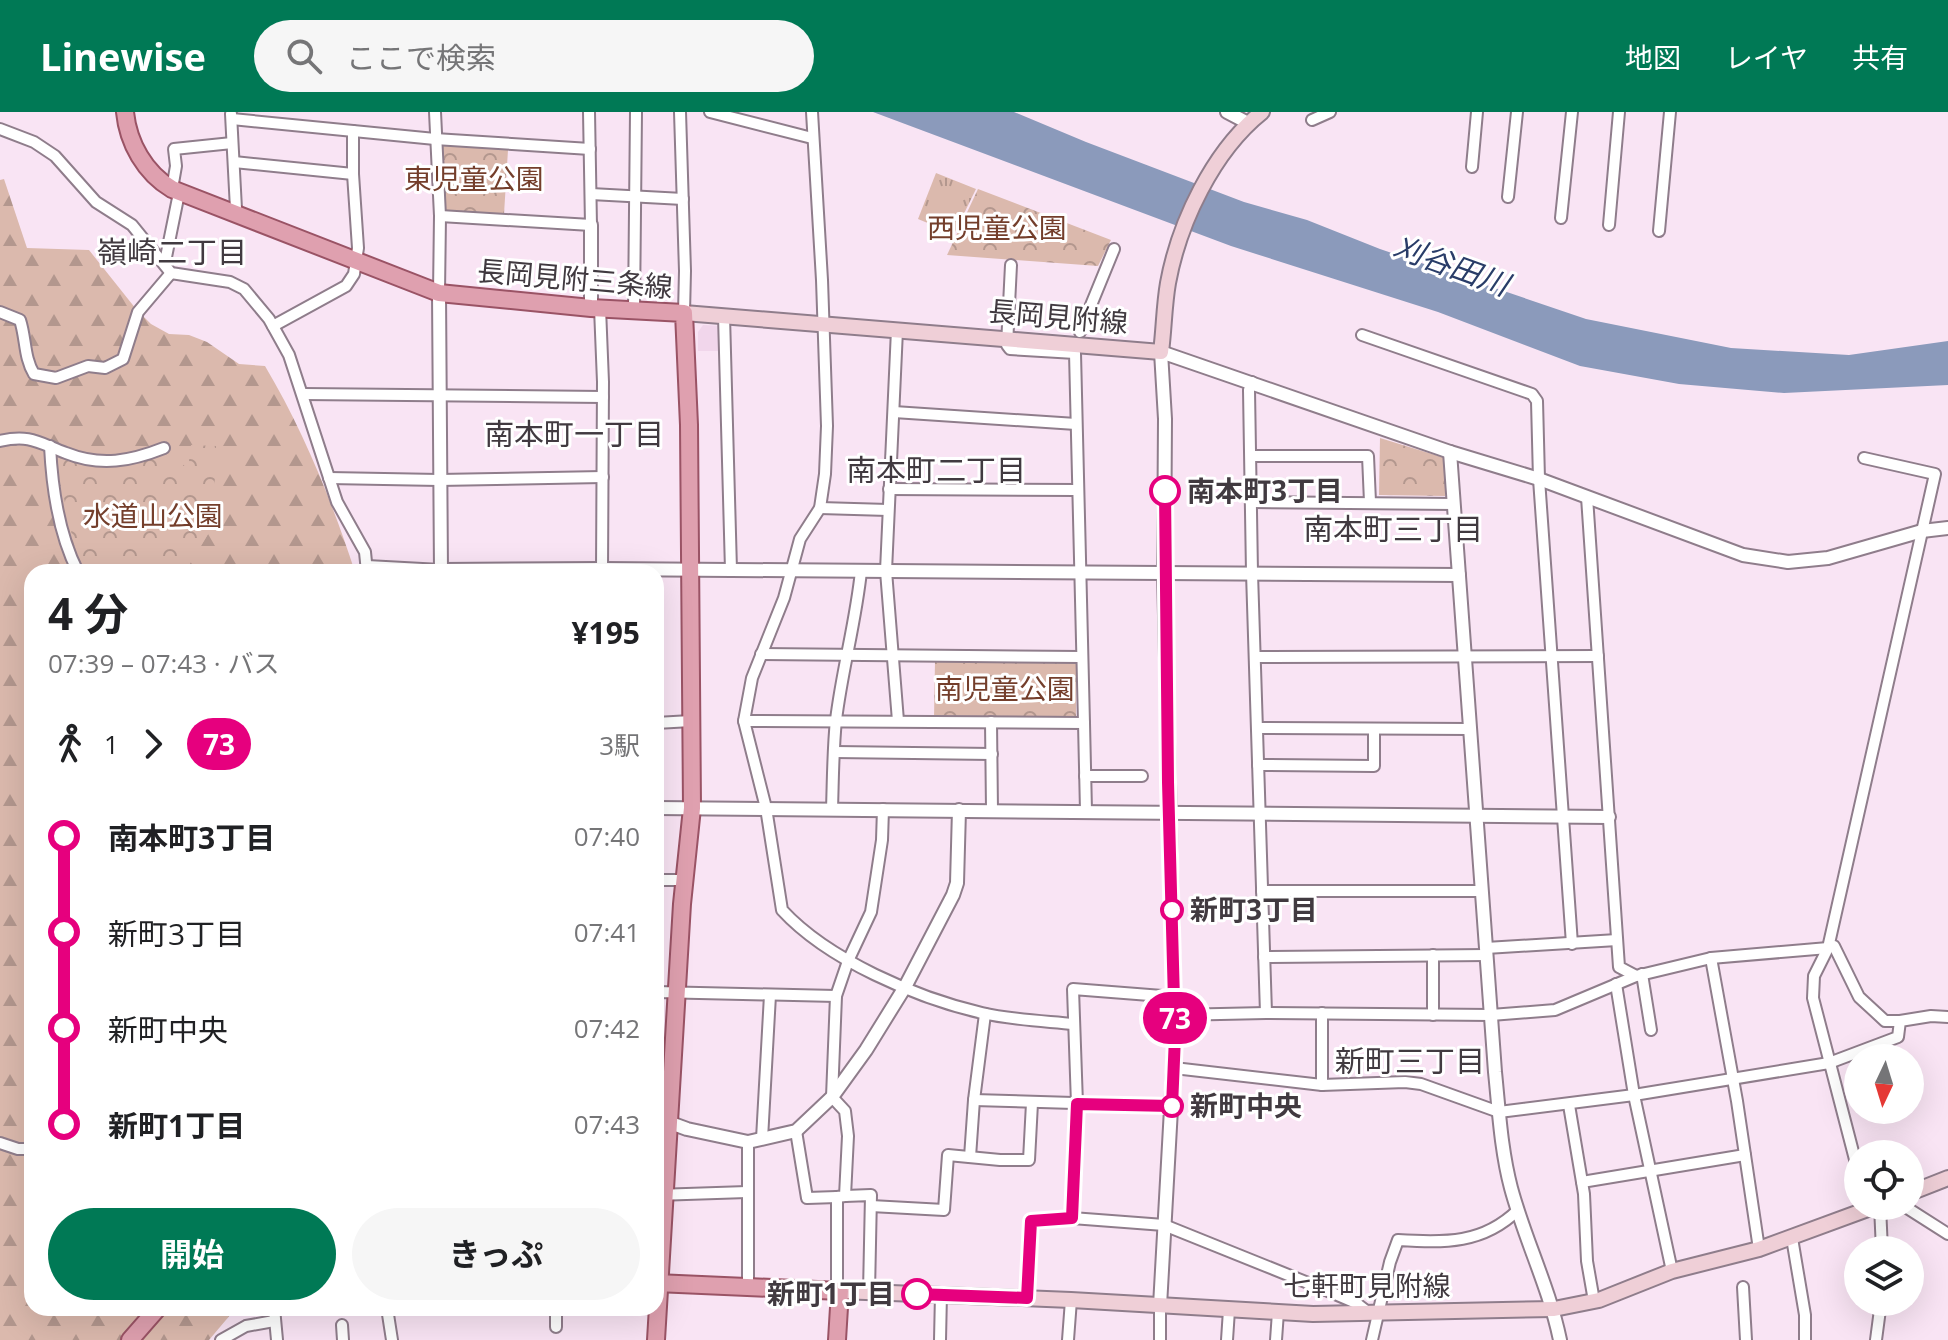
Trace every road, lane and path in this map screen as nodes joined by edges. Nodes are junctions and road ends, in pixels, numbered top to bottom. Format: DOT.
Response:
graph roads {
  1 [pos="125,112"];
  2 [pos="435,112"];
  3 [pos="589,112"];
  4 [pos="636,112"];
  5 [pos="680,112"];
  6 [pos="710,112"];
  7 [pos="1227,112"];
  8 [pos="1262,112"];
  9 [pos="1330,112"];
  10 [pos="1477,112"];
  11 [pos="1517,112"];
  12 [pos="1572,112"];
  13 [pos="1619,112"];
  14 [pos="1670,112"];
  15 [pos="231,115"];
  16 [pos="813,118"];
  17 [pos="1312,120"];
  18 [pos="1247,124"];
  19 [pos="0,129"];
  20 [pos="353,131"];
  21 [pos="812,138"];
  22 [pos="435,139"];
  23 [pos="232,143"];
  24 [pos="590,149"];
  25 [pos="234,162"];
  26 [pos="1472,167"];
  27 [pos="353,174"];
  28 [pos="176,191"];
  29 [pos="591,194"];
  30 [pos="636,197"];
  31 [pos="1508,197"];
  32 [pos="683,199"];
  33 [pos="234,215"];
  34 [pos="440,216"];
  35 [pos="1561,218"];
  36 [pos="591,225"];
  37 [pos="1609,225"];
  38 [pos="1659,231"];
  39 [pos="1114,249"];
  40 [pos="356,263"];
  41 [pos="1011,265"];
  42 [pos="168,268"];
  43 [pos="439,293"];
  44 [pos="596,308"];
  45 [pos="634,310"];
  46 [pos="0,312"];
  47 [pos="684,313"];
  48 [pos="724,316"];
  49 [pos="824,324"];
  50 [pos="273,326"];
  51 [pos="897,330"];
  52 [pos="1080,332"];
  53 [pos="1362,335"];
  54 [pos="1007,338"];
  55 [pos="1161,352"];
  56 [pos="1252,382"];
  57 [pos="303,394"];
  58 [pos="440,397"];
  59 [pos="603,397"];
  60 [pos="894,412"];
  61 [pos="1076,424"];
  62 [pos="0,441"];
  63 [pos="50,446"];
  64 [pos="164,448"];
  65 [pos="1450,452"];
  66 [pos="1252,456"];
  67 [pos="1864,458"];
  68 [pos="603,477"];
  69 [pos="329,478"];
  70 [pos="1539,479"];
  71 [pos="439,480"];
  72 [pos="889,489"];
  73 [pos="1078,490"];
  74 [pos="1587,497"];
  75 [pos="1253,502"];
  76 [pos="1370,502"];
  77 [pos="1454,504"];
  78 [pos="820,508"];
  79 [pos="888,510"];
  80 [pos="1948,528"];
  81 [pos="1922,531"];
  82 [pos="75,564"];
  83 [pos="366,564"];
  84 [pos="441,564"];
  85 [pos="602,564"];
  86 [pos="664,570"];
  87 [pos="689,570"];
  88 [pos="731,570"];
  89 [pos="792,571"];
  90 [pos="861,571"];
  91 [pos="886,571"];
  92 [pos="1081,573"];
  93 [pos="1164,573"];
  94 [pos="1252,573"];
  95 [pos="1459,575"];
  96 [pos="761,654"];
  97 [pos="891,654"];
  98 [pos="847,655"];
  99 [pos="1552,656"];
  100 [pos="1598,656"];
  101 [pos="1081,657"];
  102 [pos="1255,657"];
  103 [pos="1465,657"];
  104 [pos="691,721"];
  105 [pos="744,721"];
  106 [pos="898,721"];
  107 [pos="836,722"];
  108 [pos="991,722"];
  109 [pos="664,723"];
  110 [pos="1084,723"];
  111 [pos="1257,728"];
  112 [pos="1374,729"];
  113 [pos="1470,729"];
  114 [pos="835,752"];
  115 [pos="992,754"];
  116 [pos="1258,765"];
  117 [pos="1085,776"];
  118 [pos="1142,776"];
  119 [pos="664,808"];
  120 [pos="692,808"];
  121 [pos="766,808"];
  122 [pos="832,809"];
  123 [pos="883,809"];
  124 [pos="959,810"];
  125 [pos="992,810"];
  126 [pos="1086,811"];
  127 [pos="1169,812"];
  128 [pos="1260,813"];
  129 [pos="1476,815"];
  130 [pos="1563,816"];
  131 [pos="1609,817"];
  132 [pos="664,880"];
  133 [pos="685,880"];
  134 [pos="1262,891"];
  135 [pos="1482,891"];
  136 [pos="1617,940"];
  137 [pos="1572,944"];
  138 [pos="1831,947"];
  139 [pos="1486,951"];
  140 [pos="1433,955"];
  141 [pos="1264,957"];
  142 [pos="1711,958"];
  143 [pos="848,961"];
  144 [pos="1639,975"];
  145 [pos="1616,984"];
  146 [pos="905,987"];
  147 [pos="664,992"];
  148 [pos="677,993"];
  149 [pos="770,995"];
  150 [pos="836,996"];
  151 [pos="1175,997"];
  152 [pos="1266,1013"];
  153 [pos="1322,1013"];
  154 [pos="985,1014"];
  155 [pos="1175,1015"];
  156 [pos="1433,1015"];
  157 [pos="1491,1015"];
  158 [pos="1948,1017"];
  159 [pos="1900,1021"];
  160 [pos="1074,1024"];
  161 [pos="1651,1030"];
  162 [pos="1829,1063"];
  163 [pos="1174,1068"];
  164 [pos="1732,1080"];
  165 [pos="1322,1085"];
  166 [pos="1634,1095"];
  167 [pos="832,1097"];
  168 [pos="664,1100"];
  169 [pos="974,1100"];
  170 [pos="1032,1103"];
  171 [pos="1077,1104"];
  172 [pos="1569,1105"];
  173 [pos="1172,1106"];
  174 [pos="1499,1112"];
  175 [pos="664,1117"];
  176 [pos="796,1131"];
  177 [pos="762,1139"];
  178 [pos="1850,1140"];
  179 [pos="748,1142"];
  180 [pos="0,1143"];
  181 [pos="24,1149"];
  182 [pos="1745,1155"];
  183 [pos="970,1157"];
  184 [pos="1650,1170"];
  185 [pos="1948,1178"];
  186 [pos="1582,1182"];
  187 [pos="1924,1187"];
  188 [pos="747,1192"];
  189 [pos="664,1196"];
  190 [pos="841,1197"];
  191 [pos="871,1206"];
  192 [pos="1518,1210"];
  193 [pos="1072,1218"];
  194 [pos="1844,1218"];
  195 [pos="1924,1219"];
  196 [pos="1164,1225"];
  197 [pos="1948,1234"];
  198 [pos="1792,1238"];
  199 [pos="1759,1249"];
  200 [pos="1672,1271"];
  201 [pos="664,1283"];
  202 [pos="748,1287"];
  203 [pos="1743,1287"];
  204 [pos="839,1291"];
  205 [pos="869,1292"];
  206 [pos="941,1294"];
  207 [pos="1027,1298"];
  208 [pos="1071,1300"];
  209 [pos="1594,1301"];
  210 [pos="1160,1306"];
  211 [pos="1554,1309"];
  212 [pos="1229,1310"];
  213 [pos="1278,1312"];
  214 [pos="1374,1314"];
  215 [pos="151,1316"];
  216 [pos="274,1316"];
  217 [pos="388,1316"];
  218 [pos="556,1316"];
  219 [pos="657,1316"];
  220 [pos="1879,1316"];
  221 [pos="274,1321"];
  222 [pos="342,1325"];
  223 [pos="556,1327"];
  224 [pos="130,1340"];
  225 [pos="221,1340"];
  226 [pos="277,1340"];
  227 [pos="343,1340"];
  228 [pos="392,1340"];
  229 [pos="656,1340"];
  230 [pos="837,1340"];
  231 [pos="940,1340"];
  232 [pos="1068,1340"];
  233 [pos="1160,1340"];
  234 [pos="1227,1340"];
  235 [pos="1276,1340"];
  236 [pos="1372,1340"];
  237 [pos="1560,1340"];
  238 [pos="1746,1340"];
  239 [pos="1805,1340"];
  240 [pos="1876,1340"];
  1 -- 28 [label="main road, 長岡見附三条線"];
  2 -- 22 [label="street"];
  3 -- 24 [label="street"];
  4 -- 30 [label="street"];
  5 -- 32 [label="street"];
  6 -- 21 [label="street"];
  7 -- 18 [label="street"];
  8 -- 18 [label="main road, 長岡見附線"];
  9 -- 17 [label="street"];
  10 -- 26 [label="street"];
  11 -- 31 [label="street"];
  12 -- 35 [label="street"];
  13 -- 37 [label="street"];
  14 -- 38 [label="street"];
  15 -- 20 [label="street"];
  15 -- 23 [label="street"];
  16 -- 21 [label="street"];
  18 -- 55 [label="main road, 長岡見附線"];
  19 -- 42 [label="street"];
  20 -- 22 [label="street"];
  20 -- 27 [label="street"];
  21 -- 49 [label="street"];
  22 -- 24 [label="street"];
  22 -- 34 [label="street"];
  23 -- 25 [label="street"];
  23 -- 28 [label="street"];
  24 -- 29 [label="street"];
  25 -- 27 [label="street"];
  25 -- 33 [label="street"];
  27 -- 40 [label="street"];
  28 -- 33 [label="main road, 長岡見附三条線"];
  28 -- 42 [label="street"];
  29 -- 30 [label="street"];
  29 -- 36 [label="street"];
  30 -- 32 [label="street"];
  30 -- 45 [label="street"];
  32 -- 47 [label="street"];
  33 -- 40 [label="main road, 長岡見附三条線"];
  34 -- 36 [label="street"];
  34 -- 43 [label="street"];
  36 -- 44 [label="street"];
  39 -- 52 [label="street"];
  40 -- 43 [label="main road, 長岡見附三条線"];
  40 -- 50 [label="street"];
  41 -- 54 [label="street"];
  42 -- 46 [label="street"];
  42 -- 50 [label="street"];
  43 -- 44 [label="main road, 長岡見附三条線"];
  43 -- 58 [label="street"];
  44 -- 45 [label="main road, 長岡見附三条線"];
  44 -- 59 [label="street"];
  45 -- 47 [label="main road, 長岡見附三条線"];
  47 -- 48 [label="main road, 長岡見附線"];
  47 -- 87 [label="main road, 長岡見附三条線"];
  48 -- 49 [label="main road, 長岡見附線"];
  48 -- 88 [label="street"];
  49 -- 51 [label="main road, 長岡見附線"];
  49 -- 78 [label="street"];
  50 -- 57 [label="street"];
  51 -- 54 [label="main road, 長岡見附線"];
  51 -- 60 [label="street"];
  53 -- 70 [label="street"];
  54 -- 55 [label="main road, 長岡見附線"];
  54 -- 61 [label="street"];
  55 -- 56 [label="street"];
  55 -- 93 [label="street"];
  56 -- 65 [label="street"];
  56 -- 66 [label="street"];
  57 -- 58 [label="street"];
  57 -- 69 [label="street"];
  58 -- 59 [label="street"];
  58 -- 71 [label="street"];
  59 -- 68 [label="street"];
  60 -- 61 [label="street"];
  60 -- 72 [label="street"];
  61 -- 73 [label="street"];
  62 -- 63 [label="street"];
  63 -- 64 [label="street"];
  63 -- 82 [label="street"];
  65 -- 70 [label="street"];
  65 -- 77 [label="street"];
  66 -- 75 [label="street"];
  66 -- 76 [label="street"];
  67 -- 81 [label="street"];
  68 -- 71 [label="street"];
  68 -- 85 [label="street"];
  69 -- 71 [label="street"];
  69 -- 83 [label="street"];
  70 -- 74 [label="street"];
  70 -- 99 [label="street"];
  71 -- 84 [label="street"];
  72 -- 73 [label="street"];
  72 -- 79 [label="street"];
  73 -- 92 [label="street"];
  74 -- 81 [label="street"];
  74 -- 100 [label="street"];
  75 -- 76 [label="street"];
  75 -- 94 [label="street"];
  76 -- 77 [label="street"];
  77 -- 95 [label="street"];
  78 -- 79 [label="street"];
  78 -- 89 [label="street"];
  79 -- 91 [label="street"];
  80 -- 81 [label="street"];
  81 -- 138 [label="street"];
  86 -- 87 [label="street"];
  87 -- 88 [label="street"];
  87 -- 104 [label="main road, 長岡見附三条線"];
  88 -- 89 [label="street"];
  89 -- 90 [label="street"];
  89 -- 96 [label="street"];
  90 -- 91 [label="street"];
  90 -- 98 [label="street"];
  91 -- 92 [label="street"];
  91 -- 97 [label="street"];
  92 -- 93 [label="street"];
  92 -- 101 [label="street"];
  93 -- 94 [label="street"];
  93 -- 127 [label="street"];
  94 -- 95 [label="street"];
  94 -- 102 [label="street"];
  95 -- 103 [label="street"];
  96 -- 98 [label="street"];
  96 -- 105 [label="street"];
  97 -- 98 [label="street"];
  97 -- 101 [label="street"];
  97 -- 106 [label="street"];
  98 -- 107 [label="street"];
  99 -- 100 [label="street"];
  99 -- 103 [label="street"];
  99 -- 130 [label="street"];
  100 -- 131 [label="street"];
  101 -- 110 [label="street"];
  102 -- 103 [label="street"];
  102 -- 111 [label="street"];
  103 -- 113 [label="street"];
  104 -- 109 [label="street"];
  104 -- 120 [label="main road, 長岡見附三条線"];
  105 -- 107 [label="street"];
  105 -- 121 [label="street"];
  106 -- 107 [label="street"];
  106 -- 108 [label="street"];
  107 -- 114 [label="street"];
  108 -- 110 [label="street"];
  108 -- 115 [label="street"];
  110 -- 117 [label="street"];
  111 -- 112 [label="street"];
  111 -- 116 [label="street"];
  112 -- 113 [label="street"];
  112 -- 116 [label="street"];
  113 -- 129 [label="street"];
  114 -- 115 [label="street"];
  114 -- 122 [label="street"];
  115 -- 125 [label="street"];
  116 -- 128 [label="street"];
  117 -- 118 [label="street"];
  117 -- 126 [label="street"];
  119 -- 120 [label="street"];
  120 -- 121 [label="street"];
  120 -- 133 [label="main road, 長岡見附三条線"];
  121 -- 122 [label="street"];
  121 -- 143 [label="street"];
  122 -- 123 [label="street"];
  123 -- 124 [label="street"];
  123 -- 143 [label="street"];
  124 -- 125 [label="street"];
  124 -- 146 [label="street"];
  125 -- 126 [label="street"];
  126 -- 127 [label="street"];
  127 -- 128 [label="street"];
  127 -- 151 [label="street"];
  128 -- 129 [label="street"];
  128 -- 134 [label="street"];
  129 -- 130 [label="street"];
  129 -- 135 [label="street"];
  130 -- 131 [label="street"];
  130 -- 137 [label="street"];
  131 -- 136 [label="street"];
  132 -- 133 [label="street"];
  133 -- 148 [label="main road, 長岡見附三条線"];
  134 -- 135 [label="street"];
  134 -- 141 [label="street"];
  135 -- 139 [label="street"];
  136 -- 137 [label="street"];
  136 -- 144 [label="street"];
  137 -- 139 [label="street"];
  138 -- 142 [label="street"];
  138 -- 159 [label="street"];
  138 -- 162 [label="street"];
  139 -- 140 [label="street"];
  139 -- 157 [label="street"];
  140 -- 141 [label="street"];
  140 -- 156 [label="street"];
  141 -- 152 [label="street"];
  142 -- 144 [label="street"];
  142 -- 164 [label="street"];
  143 -- 146 [label="street"];
  143 -- 150 [label="street"];
  144 -- 145 [label="street"];
  144 -- 161 [label="street"];
  145 -- 157 [label="street"];
  145 -- 166 [label="street"];
  146 -- 154 [label="street"];
  146 -- 167 [label="street"];
  147 -- 148 [label="street"];
  148 -- 149 [label="street"];
  148 -- 168 [label="main road, 長岡見附三条線"];
  149 -- 150 [label="street"];
  149 -- 177 [label="street"];
  150 -- 167 [label="street"];
  151 -- 155 [label="street"];
  151 -- 160 [label="street"];
  152 -- 153 [label="street"];
  152 -- 155 [label="street"];
  153 -- 156 [label="street"];
  153 -- 165 [label="street"];
  154 -- 160 [label="street"];
  154 -- 169 [label="street"];
  155 -- 163 [label="street"];
  156 -- 157 [label="street"];
  157 -- 174 [label="street"];
  158 -- 159 [label="street"];
  159 -- 162 [label="street"];
  160 -- 171 [label="street"];
  162 -- 164 [label="street"];
  162 -- 178 [label="street"];
  163 -- 165 [label="street"];
  163 -- 173 [label="street"];
  164 -- 166 [label="street"];
  164 -- 182 [label="street"];
  165 -- 174 [label="street"];
  166 -- 172 [label="street"];
  166 -- 184 [label="street"];
  167 -- 176 [label="street"];
  167 -- 190 [label="street"];
  169 -- 170 [label="street"];
  169 -- 183 [label="street"];
  170 -- 171 [label="street"];
  170 -- 183 [label="street"];
  171 -- 173 [label="street"];
  171 -- 193 [label="street"];
  172 -- 174 [label="street"];
  172 -- 186 [label="street"];
  173 -- 196 [label="street"];
  174 -- 192 [label="street"];
  175 -- 179 [label="street"];
  176 -- 177 [label="street"];
  176 -- 190 [label="street"];
  177 -- 179 [label="street"];
  179 -- 188 [label="street"];
  180 -- 181 [label="street"];
  182 -- 184 [label="street"];
  182 -- 199 [label="street"];
  183 -- 191 [label="street"];
  184 -- 186 [label="street"];
  184 -- 200 [label="street"];
  185 -- 187 [label="main road"];
  186 -- 209 [label="street"];
  188 -- 189 [label="street"];
  188 -- 202 [label="street"];
  190 -- 191 [label="street"];
  190 -- 204 [label="street"];
  191 -- 205 [label="street"];
  192 -- 211 [label="street"];
  192 -- 214 [label="street"];
  193 -- 196 [label="street"];
  193 -- 207 [label="street"];
  194 -- 198 [label="main road, 七軒町見附線"];
  195 -- 197 [label="street"];
  196 -- 210 [label="street"];
  196 -- 214 [label="street"];
  198 -- 199 [label="main road, 七軒町見附線"];
  198 -- 239 [label="street"];
  199 -- 200 [label="main road, 七軒町見附線"];
  200 -- 209 [label="main road, 七軒町見附線"];
  201 -- 202 [label="main road"];
  202 -- 204 [label="main road"];
  203 -- 238 [label="street"];
  204 -- 205 [label="main road, 七軒町見附線"];
  204 -- 230 [label="main road"];
  205 -- 206 [label="main road, 七軒町見附線"];
  206 -- 207 [label="main road, 七軒町見附線"];
  206 -- 231 [label="street"];
  207 -- 208 [label="main road, 七軒町見附線"];
  208 -- 210 [label="main road, 七軒町見附線"];
  208 -- 232 [label="street"];
  209 -- 211 [label="main road, 七軒町見附線"];
  210 -- 212 [label="main road, 七軒町見附線"];
  210 -- 233 [label="street"];
  211 -- 214 [label="main road, 七軒町見附線"];
  211 -- 237 [label="street"];
  212 -- 213 [label="main road, 七軒町見附線"];
  212 -- 234 [label="street"];
  213 -- 214 [label="main road, 七軒町見附線"];
  213 -- 235 [label="street"];
  214 -- 236 [label="street"];
  215 -- 224 [label="main road"];
  216 -- 221 [label="street"];
  217 -- 228 [label="street"];
  218 -- 223 [label="street"];
  219 -- 229 [label="main road, 長岡見附三条線"];
  220 -- 240 [label="street"];
  221 -- 225 [label="street"];
  221 -- 226 [label="street"];
  222 -- 227 [label="street"];
}
